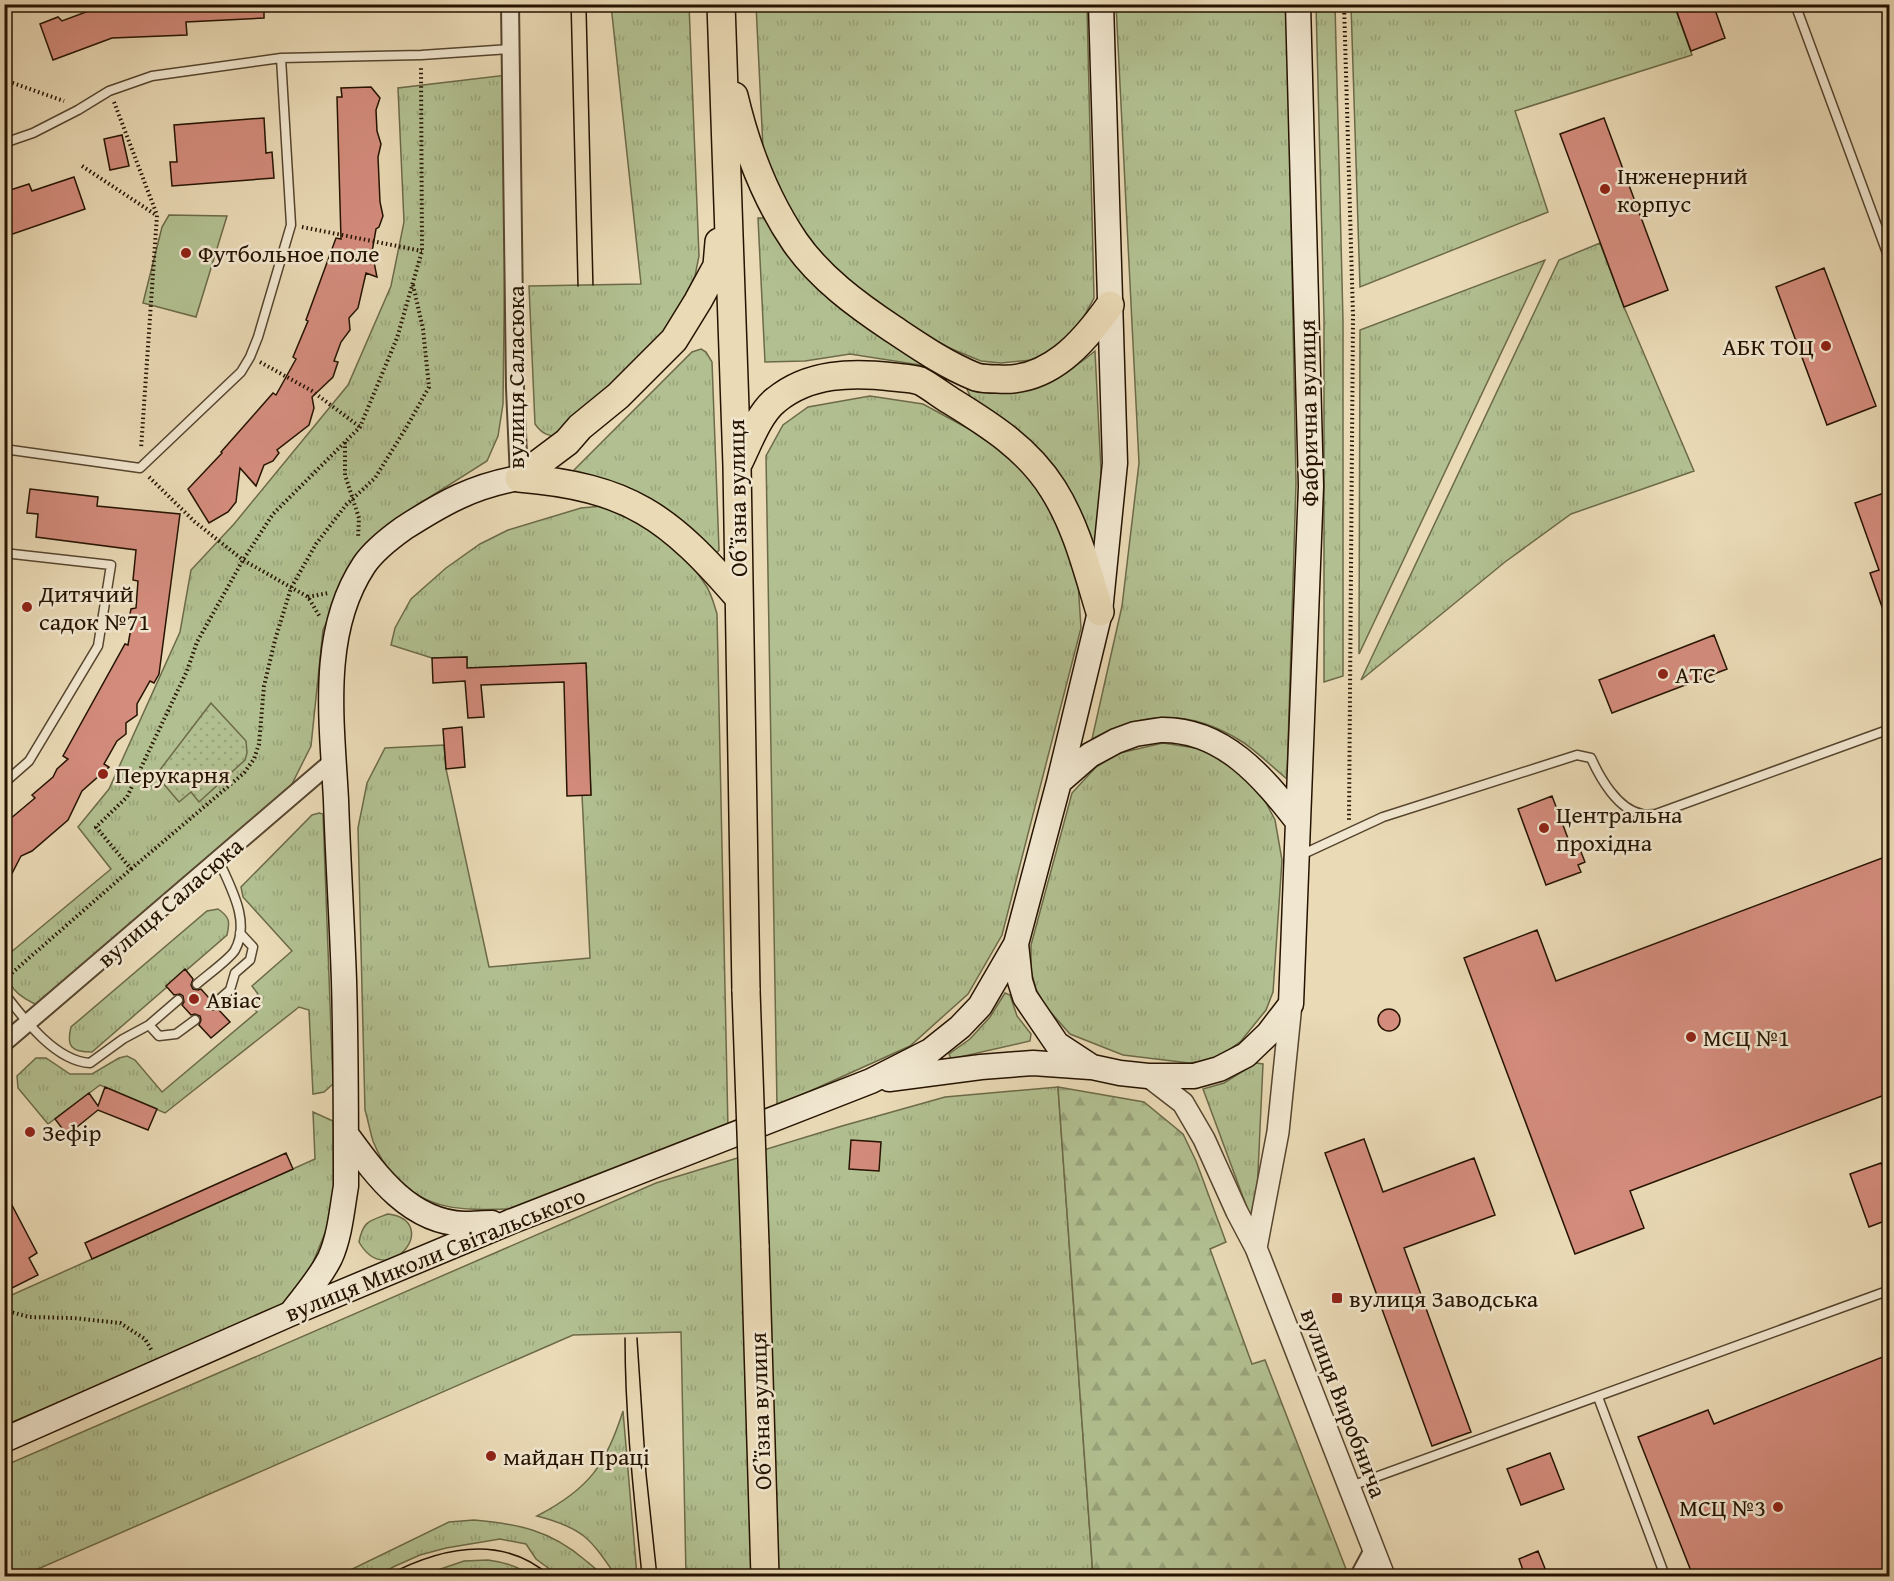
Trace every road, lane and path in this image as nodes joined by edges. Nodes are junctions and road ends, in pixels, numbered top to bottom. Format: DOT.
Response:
graph roads {
  1 [pos="510,4"];
  2 [pos="721,4"];
  3 [pos="1101,4"];
  4 [pos="1298,4"];
  5 [pos="1344,4"];
  6 [pos="1795,4"];
  7 [pos="722,32"];
  8 [pos="511,49"];
  9 [pos="421,55"];
  10 [pos="281,58"];
  11 [pos="4,80"];
  12 [pos="109,91"];
  13 [pos="82,107"];
  14 [pos="4,143"];
  15 [pos="82,166"];
  16 [pos="726,170"];
  17 [pos="157,215"];
  18 [pos="291,225"];
  19 [pos="422,251"];
  20 [pos="1890,261"];
  21 [pos="412,284"];
  22 [pos="1110,305"];
  23 [pos="250,357"];
  24 [pos="360,427"];
  25 [pos="345,442"];
  26 [pos="8,450"];
  27 [pos="737,466"];
  28 [pos="140,468"];
  29 [pos="519,478"];
  30 [pos="353,499"];
  31 [pos="4,505"];
  32 [pos="4,553"];
  33 [pos="243,560"];
  34 [pos="365,563"];
  35 [pos="291,588"];
  36 [pos="739,598"];
  37 [pos="1100,612"];
  38 [pos="337,630"];
  39 [pos="1890,729"];
  40 [pos="334,760"];
  41 [pos="1059,782"];
  42 [pos="4,783"];
  43 [pos="1298,822"];
  44 [pos="1348,833"];
  45 [pos="1298,857"];
  46 [pos="219,861"];
  47 [pos="131,869"];
  48 [pos="240,933"];
  49 [pos="1016,944"];
  50 [pos="4,979"];
  51 [pos="197,984"];
  52 [pos="4,993"];
  53 [pos="178,1000"];
  54 [pos="214,1004"];
  55 [pos="1291,1004"];
  56 [pos="195,1020"];
  57 [pos="28,1024"];
  58 [pos="149,1025"];
  59 [pos="4,1043"];
  60 [pos="1092,1067"];
  61 [pos="1148,1076"];
  62 [pos="872,1081"];
  63 [pos="346,1134"];
  64 [pos="510,1222"];
  65 [pos="1256,1248"];
  66 [pos="1890,1290"];
  67 [pos="4,1310"];
  68 [pos="290,1314"];
  69 [pos="163,1370"];
  70 [pos="1598,1397"];
  71 [pos="4,1440"];
  72 [pos="1350,1486"];
  73 [pos="1374,1548"];
  74 [pos="765,1576"];
  75 [pos="1359,1576"];
  76 [pos="1384,1576"];
  77 [pos="1665,1576"];
  1 -- 8 [label="street, вулиця Саласюка"];
  2 -- 7 [label="main road, Обʼїзна вулиця"];
  3 -- 22 [label="main road"];
  4 -- 43 [label="main road, Фабрична вулиця"];
  5 -- 44 [label="path"];
  6 -- 20 [label="lane"];
  7 -- 16 [label="main road, Обʼїзна вулиця"];
  7 -- 22 [label="main road"];
  8 -- 9 [label="lane"];
  8 -- 29 [label="street, вулиця Саласюка"];
  9 -- 10 [label="lane"];
  9 -- 19 [label="path"];
  10 -- 12 [label="lane"];
  10 -- 18 [label="lane"];
  11 -- 13 [label="path"];
  12 -- 13 [label="lane"];
  12 -- 17 [label="path"];
  13 -- 14 [label="lane"];
  15 -- 17 [label="path"];
  16 -- 27 [label="main road, Обʼїзна вулиця"];
  16 -- 29 [label="main road"];
  17 -- 28 [label="path"];
  18 -- 19 [label="path"];
  18 -- 23 [label="lane"];
  19 -- 21 [label="path"];
  21 -- 24 [label="path"];
  21 -- 30 [label="path"];
  22 -- 37 [label="main road"];
  23 -- 24 [label="path"];
  23 -- 28 [label="lane"];
  24 -- 25 [label="path"];
  25 -- 30 [label="path"];
  25 -- 33 [label="path"];
  26 -- 28 [label="lane"];
  26 -- 31 [label="path"];
  27 -- 36 [label="main road, Обʼїзна вулиця"];
  27 -- 37 [label="main road"];
  28 -- 33 [label="path"];
  29 -- 34 [label="main road, вулиця Саласюка"];
  29 -- 36 [label="main road"];
  30 -- 34 [label="path"];
  30 -- 35 [label="path"];
  32 -- 42 [label="lane"];
  33 -- 35 [label="path"];
  33 -- 47 [label="path"];
  34 -- 38 [label="main road, вулиця Саласюка"];
  35 -- 38 [label="path"];
  35 -- 47 [label="path"];
  36 -- 74 [label="main road, Обʼїзна вулиця, bridge"];
  37 -- 41 [label="main road"];
  38 -- 40 [label="main road, вулиця Саласюка"];
  39 -- 44 [label="lane"];
  40 -- 46 [label="street, вулиця Саласюка"];
  40 -- 63 [label="main road, вулиця Саласюка"];
  41 -- 43 [label="main road"];
  41 -- 49 [label="main road"];
  43 -- 45 [label="main road, Фабрична вулиця"];
  44 -- 45 [label="lane"];
  45 -- 55 [label="main road, Фабрична вулиця"];
  46 -- 48 [label="lane"];
  46 -- 57 [label="street, вулиця Саласюка"];
  47 -- 50 [label="path"];
  48 -- 51 [label="lane"];
  48 -- 54 [label="lane"];
  49 -- 60 [label="main road"];
  49 -- 62 [label="main road"];
  52 -- 57 [label="lane"];
  53 -- 58 [label="lane"];
  55 -- 61 [label="main road"];
  55 -- 65 [label="street"];
  56 -- 58 [label="lane"];
  57 -- 58 [label="lane"];
  57 -- 59 [label="street, вулиця Саласюка"];
  60 -- 61 [label="main road"];
  60 -- 62 [label="main road"];
  61 -- 65 [label="street, вулиця Виробнича"];
  62 -- 64 [label="main road, вулиця Миколи Світальського"];
  63 -- 64 [label="main road"];
  63 -- 68 [label="main road, вулиця Саласюка"];
  64 -- 68 [label="main road, вулиця Миколи Світальського"];
  65 -- 72 [label="street, вулиця Виробнича"];
  66 -- 70 [label="lane"];
  67 -- 69 [label="path"];
  68 -- 69 [label="main road, вулиця Миколи Світальського"];
  69 -- 71 [label="main road, вулиця Миколи Світальського"];
  70 -- 72 [label="lane"];
  70 -- 77 [label="lane"];
  72 -- 73 [label="street, вулиця Виробнича"];
  73 -- 75 [label="street"];
  73 -- 76 [label="street, вулиця Виробнича"];
}
